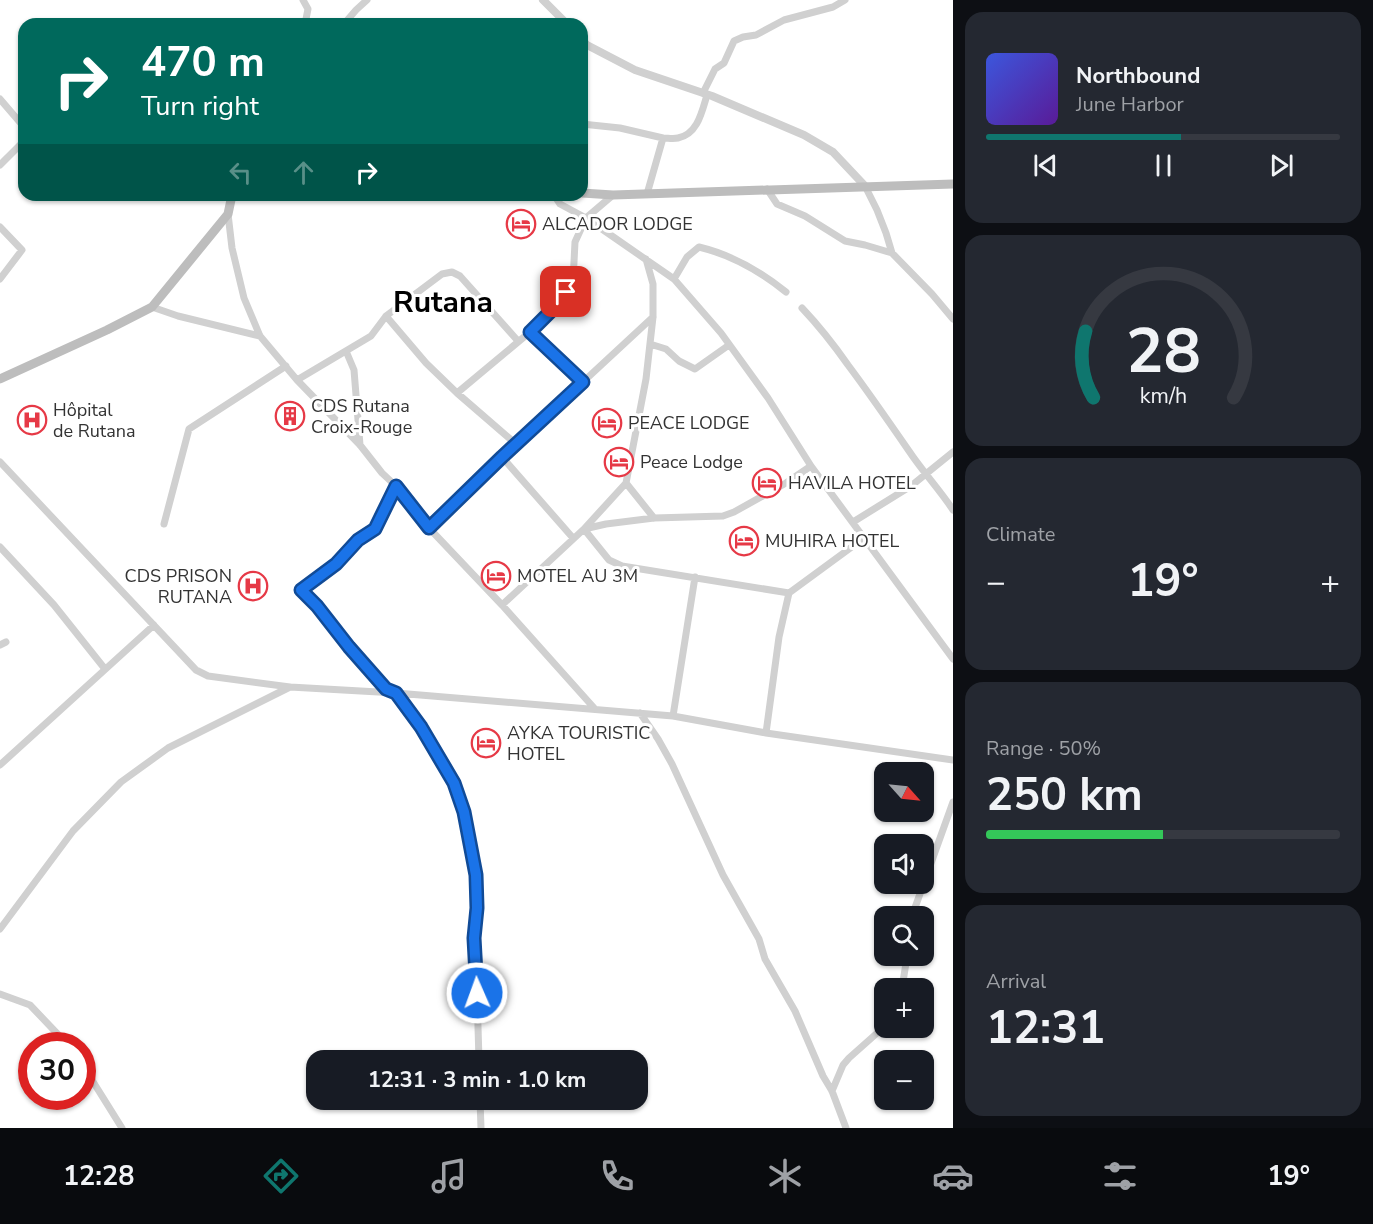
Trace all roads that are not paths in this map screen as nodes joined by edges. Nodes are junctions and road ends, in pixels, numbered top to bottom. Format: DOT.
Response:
graph roads {
  1 [pos="303,0"];
  2 [pos="368,0"];
  3 [pos="543,0"];
  4 [pos="845,0"];
  5 [pos="306,18"];
  6 [pos="349,18"];
  7 [pos="561,18"];
  8 [pos="588,46"];
  9 [pos="705,94"];
  10 [pos="0,99"];
  11 [pos="18,120"];
  12 [pos="588,125"];
  13 [pos="663,138"];
  14 [pos="18,147"];
  15 [pos="0,165"];
  16 [pos="953,184"];
  17 [pos="865,186"];
  18 [pos="767,189"];
  19 [pos="588,193"];
  20 [pos="646,194"];
  21 [pos="614,195"];
  22 [pos="231,201"];
  23 [pos="558,201"];
  24 [pos="228,214"];
  25 [pos="586,218"];
  26 [pos="0,227"];
  27 [pos="892,253"];
  28 [pos="646,259"];
  29 [pos="0,279"];
  30 [pos="674,279"];
  31 [pos="786,292"];
  32 [pos="152,307"];
  33 [pos="802,308"];
  34 [pos="386,316"];
  35 [pos="653,317"];
  36 [pos="953,319"];
  37 [pos="530,332"];
  38 [pos="260,336"];
  39 [pos="518,341"];
  40 [pos="650,344"];
  41 [pos="729,345"];
  42 [pos="346,351"];
  43 [pos="286,366"];
  44 [pos="0,379"];
  45 [pos="297,380"];
  46 [pos="583,382"];
  47 [pos="457,393"];
  48 [pos="516,444"];
  49 [pos="360,445"];
  50 [pos="953,452"];
  51 [pos="502,457"];
  52 [pos="0,463"];
  53 [pos="811,466"];
  54 [pos="926,475"];
  55 [pos="626,483"];
  56 [pos="396,486"];
  57 [pos="953,510"];
  58 [pos="654,518"];
  59 [pos="853,522"];
  60 [pos="164,524"];
  61 [pos="429,528"];
  62 [pos="584,529"];
  63 [pos="573,538"];
  64 [pos="864,538"];
  65 [pos="0,547"];
  66 [pos="695,577"];
  67 [pos="789,592"];
  68 [pos="502,605"];
  69 [pos="154,625"];
  70 [pos="953,659"];
  71 [pos="105,669"];
  72 [pos="290,687"];
  73 [pos="396,693"];
  74 [pos="596,709"];
  75 [pos="640,713"];
  76 [pos="673,716"];
  77 [pos="766,733"];
  78 [pos="953,760"];
  79 [pos="0,765"];
  80 [pos="953,802"];
  81 [pos="916,906"];
  82 [pos="0,929"];
  83 [pos="0,994"];
  84 [pos="56,1032"];
  85 [pos="874,1036"];
  86 [pos="479,1050"];
  87 [pos="96,1086"];
  88 [pos="832,1091"];
  89 [pos="480,1110"];
  90 [pos="122,1128"];
  91 [pos="481,1128"];
  92 [pos="846,1128"];
  1 -- 5 [label="street"];
  2 -- 6 [label="street"];
  3 -- 7 [label="street"];
  4 -- 9 [label="street"];
  8 -- 9 [label="street"];
  9 -- 13 [label="street"];
  9 -- 17 [label="street"];
  10 -- 11 [label="street"];
  12 -- 13 [label="street"];
  13 -- 20 [label="street"];
  14 -- 15 [label="street"];
  16 -- 17 [label="main road"];
  17 -- 18 [label="main road"];
  17 -- 27 [label="street"];
  18 -- 20 [label="main road"];
  18 -- 27 [label="street"];
  19 -- 21 [label="main road"];
  20 -- 21 [label="main road"];
  21 -- 25 [label="street"];
  22 -- 24 [label="main road"];
  23 -- 25 [label="street"];
  24 -- 32 [label="main road"];
  24 -- 38 [label="street"];
  25 -- 28 [label="street"];
  25 -- 37 [label="street"];
  26 -- 29 [label="street"];
  27 -- 36 [label="street"];
  28 -- 30 [label="street"];
  28 -- 35 [label="street"];
  30 -- 31 [label="street"];
  30 -- 41 [label="street"];
  32 -- 38 [label="street"];
  32 -- 44 [label="main road"];
  33 -- 54 [label="street"];
  34 -- 39 [label="street"];
  34 -- 42 [label="street"];
  34 -- 47 [label="street"];
  35 -- 40 [label="street"];
  35 -- 46 [label="street"];
  37 -- 39 [label="street"];
  37 -- 46 [label="street"];
  38 -- 43 [label="street"];
  39 -- 47 [label="street"];
  40 -- 41 [label="street"];
  40 -- 55 [label="street"];
  41 -- 53 [label="street"];
  42 -- 45 [label="street"];
  42 -- 49 [label="street"];
  43 -- 45 [label="street"];
  43 -- 60 [label="street"];
  45 -- 49 [label="street"];
  46 -- 48 [label="street"];
  47 -- 48 [label="street"];
  48 -- 51 [label="street"];
  49 -- 56 [label="street"];
  50 -- 54 [label="street"];
  51 -- 61 [label="street"];
  51 -- 63 [label="street"];
  52 -- 69 [label="street"];
  53 -- 58 [label="street"];
  53 -- 59 [label="street"];
  54 -- 57 [label="street"];
  54 -- 59 [label="street"];
  55 -- 58 [label="street"];
  55 -- 62 [label="street"];
  56 -- 61 [label="street"];
  56 -- 73 [label="street"];
  58 -- 62 [label="street"];
  59 -- 64 [label="street"];
  61 -- 68 [label="street"];
  62 -- 63 [label="street"];
  62 -- 66 [label="street"];
  63 -- 68 [label="street"];
  64 -- 67 [label="street"];
  64 -- 70 [label="street"];
  65 -- 71 [label="street"];
  66 -- 67 [label="street"];
  66 -- 76 [label="street"];
  67 -- 77 [label="street"];
  68 -- 74 [label="street"];
  69 -- 71 [label="street"];
  69 -- 72 [label="street"];
  71 -- 79 [label="street"];
  72 -- 73 [label="street"];
  72 -- 82 [label="street"];
  73 -- 74 [label="street"];
  73 -- 86 [label="street"];
  74 -- 75 [label="street"];
  75 -- 76 [label="street"];
  75 -- 88 [label="street"];
  76 -- 77 [label="street"];
  77 -- 78 [label="street"];
  80 -- 81 [label="street"];
  83 -- 84 [label="street"];
  85 -- 88 [label="street"];
  87 -- 90 [label="street"];
  88 -- 92 [label="street"];
  89 -- 91 [label="street"];
}
